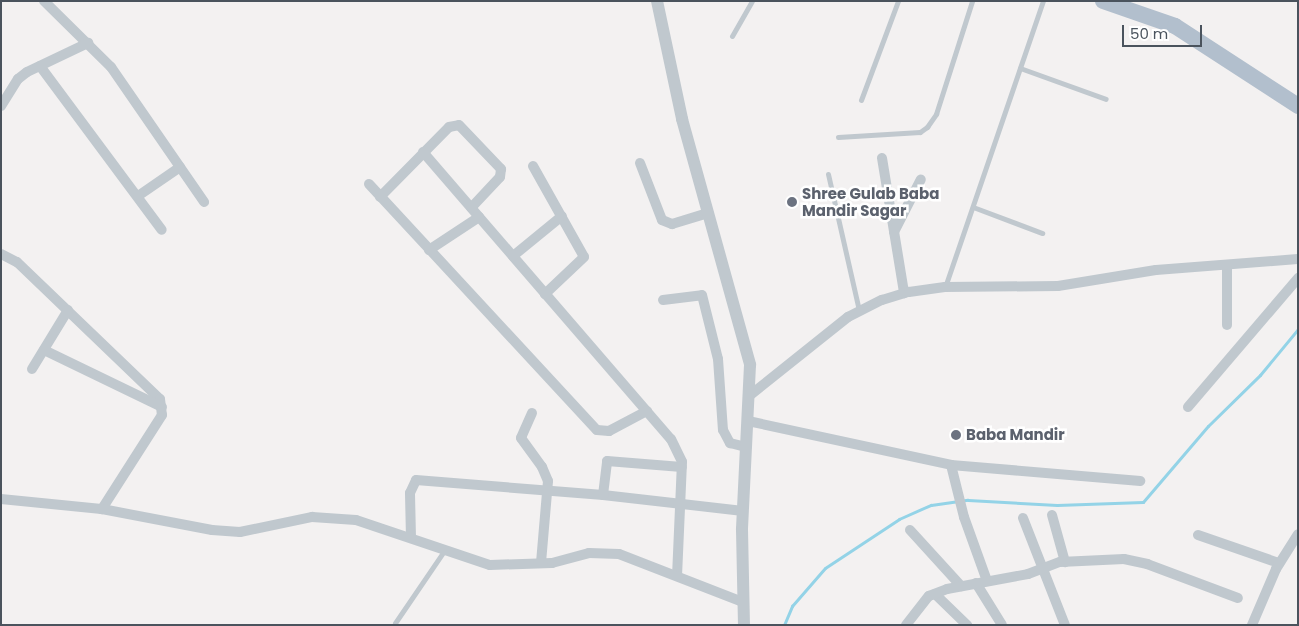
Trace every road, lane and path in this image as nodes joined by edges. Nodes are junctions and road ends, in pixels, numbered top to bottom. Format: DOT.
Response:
graph roads {
  1 [pos="44,1"];
  2 [pos="658,1"];
  3 [pos="752,1"];
  4 [pos="898,1"];
  5 [pos="972,1"];
  6 [pos="1043,1"];
  7 [pos="1102,1"];
  8 [pos="732,36"];
  9 [pos="88,44"];
  10 [pos="40,66"];
  11 [pos="1020,68"];
  12 [pos="1106,99"];
  13 [pos="861,100"];
  14 [pos="1,106"];
  15 [pos="1298,106"];
  16 [pos="838,137"];
  17 [pos="423,152"];
  18 [pos="882,158"];
  19 [pos="640,163"];
  20 [pos="533,166"];
  21 [pos="180,167"];
  22 [pos="828,174"];
  23 [pos="921,178"];
  24 [pos="369,184"];
  25 [pos="138,196"];
  26 [pos="380,197"];
  27 [pos="204,202"];
  28 [pos="972,207"];
  29 [pos="471,208"];
  30 [pos="708,213"];
  31 [pos="562,216"];
  32 [pos="478,217"];
  33 [pos="162,230"];
  34 [pos="894,232"];
  35 [pos="1042,233"];
  36 [pos="429,250"];
  37 [pos="1,254"];
  38 [pos="513,256"];
  39 [pos="1298,259"];
  40 [pos="1227,265"];
  41 [pos="1298,278"];
  42 [pos="945,287"];
  43 [pos="545,294"];
  44 [pos="904,294"];
  45 [pos="663,300"];
  46 [pos="68,310"];
  47 [pos="859,311"];
  48 [pos="1227,325"];
  49 [pos="44,350"];
  50 [pos="32,369"];
  51 [pos="749,396"];
  52 [pos="162,407"];
  53 [pos="1188,407"];
  54 [pos="647,411"];
  55 [pos="532,413"];
  56 [pos="748,421"];
  57 [pos="746,447"];
  58 [pos="951,465"];
  59 [pos="682,467"];
  60 [pos="1140,481"];
  61 [pos="549,491"];
  62 [pos="603,495"];
  63 [pos="1,499"];
  64 [pos="680,505"];
  65 [pos="102,509"];
  66 [pos="743,511"];
  67 [pos="1052,515"];
  68 [pos="1023,518"];
  69 [pos="910,530"];
  70 [pos="1298,534"];
  71 [pos="1198,535"];
  72 [pos="411,538"];
  73 [pos="444,551"];
  74 [pos="1065,562"];
  75 [pos="541,563"];
  76 [pos="1279,563"];
  77 [pos="1043,569"];
  78 [pos="677,575"];
  79 [pos="987,581"];
  80 [pos="976,584"];
  81 [pos="961,586"];
  82 [pos="935,594"];
  83 [pos="1238,598"];
  84 [pos="743,602"];
  85 [pos="395,623"];
  86 [pos="744,625"];
  87 [pos="906,625"];
  88 [pos="967,625"];
  89 [pos="1002,625"];
  90 [pos="1065,625"];
  91 [pos="1252,625"];
  1 -- 9 [label="street"];
  2 -- 30 [label="street"];
  3 -- 8 [label="lane"];
  4 -- 13 [label="lane"];
  5 -- 16 [label="lane"];
  6 -- 11 [label="lane"];
  7 -- 15 [label="main road"];
  9 -- 10 [label="street"];
  9 -- 21 [label="street"];
  10 -- 14 [label="street"];
  10 -- 25 [label="street"];
  11 -- 12 [label="lane"];
  11 -- 28 [label="lane"];
  17 -- 26 [label="street"];
  17 -- 29 [label="street"];
  17 -- 29 [label="street"];
  18 -- 34 [label="street"];
  19 -- 30 [label="street"];
  20 -- 31 [label="street"];
  21 -- 25 [label="street"];
  21 -- 27 [label="street"];
  22 -- 47 [label="lane"];
  23 -- 34 [label="street"];
  24 -- 26 [label="street"];
  25 -- 33 [label="street"];
  26 -- 36 [label="street"];
  28 -- 35 [label="lane"];
  28 -- 42 [label="lane"];
  29 -- 32 [label="street"];
  30 -- 51 [label="street"];
  31 -- 38 [label="street"];
  31 -- 43 [label="street"];
  32 -- 36 [label="street"];
  32 -- 38 [label="street"];
  34 -- 44 [label="street"];
  36 -- 54 [label="street"];
  37 -- 46 [label="street"];
  38 -- 43 [label="street"];
  39 -- 40 [label="street"];
  40 -- 42 [label="street"];
  40 -- 48 [label="street"];
  41 -- 53 [label="street"];
  42 -- 44 [label="street"];
  43 -- 54 [label="street"];
  44 -- 47 [label="street"];
  45 -- 57 [label="street"];
  46 -- 49 [label="street"];
  46 -- 52 [label="street"];
  47 -- 51 [label="street"];
  49 -- 50 [label="street"];
  49 -- 52 [label="street"];
  51 -- 56 [label="street"];
  52 -- 65 [label="street"];
  54 -- 59 [label="street"];
  55 -- 61 [label="street"];
  56 -- 57 [label="street"];
  56 -- 58 [label="street"];
  57 -- 66 [label="street"];
  58 -- 60 [label="street"];
  58 -- 79 [label="street"];
  59 -- 62 [label="street"];
  59 -- 64 [label="street"];
  61 -- 62 [label="street"];
  61 -- 72 [label="street"];
  61 -- 75 [label="street"];
  62 -- 64 [label="street"];
  63 -- 65 [label="street"];
  64 -- 66 [label="street"];
  64 -- 78 [label="street"];
  65 -- 72 [label="street"];
  66 -- 84 [label="street"];
  67 -- 74 [label="street"];
  68 -- 77 [label="street"];
  69 -- 81 [label="street"];
  70 -- 76 [label="street"];
  71 -- 76 [label="street"];
  72 -- 73 [label="street"];
  73 -- 75 [label="street"];
  73 -- 85 [label="lane"];
  74 -- 77 [label="street"];
  74 -- 83 [label="street"];
  75 -- 78 [label="street"];
  76 -- 91 [label="street"];
  77 -- 79 [label="street"];
  77 -- 90 [label="street"];
  78 -- 84 [label="street"];
  79 -- 80 [label="street"];
  80 -- 81 [label="street"];
  80 -- 89 [label="street"];
  81 -- 82 [label="street"];
  82 -- 87 [label="street"];
  82 -- 88 [label="street"];
  84 -- 86 [label="street"];
}
